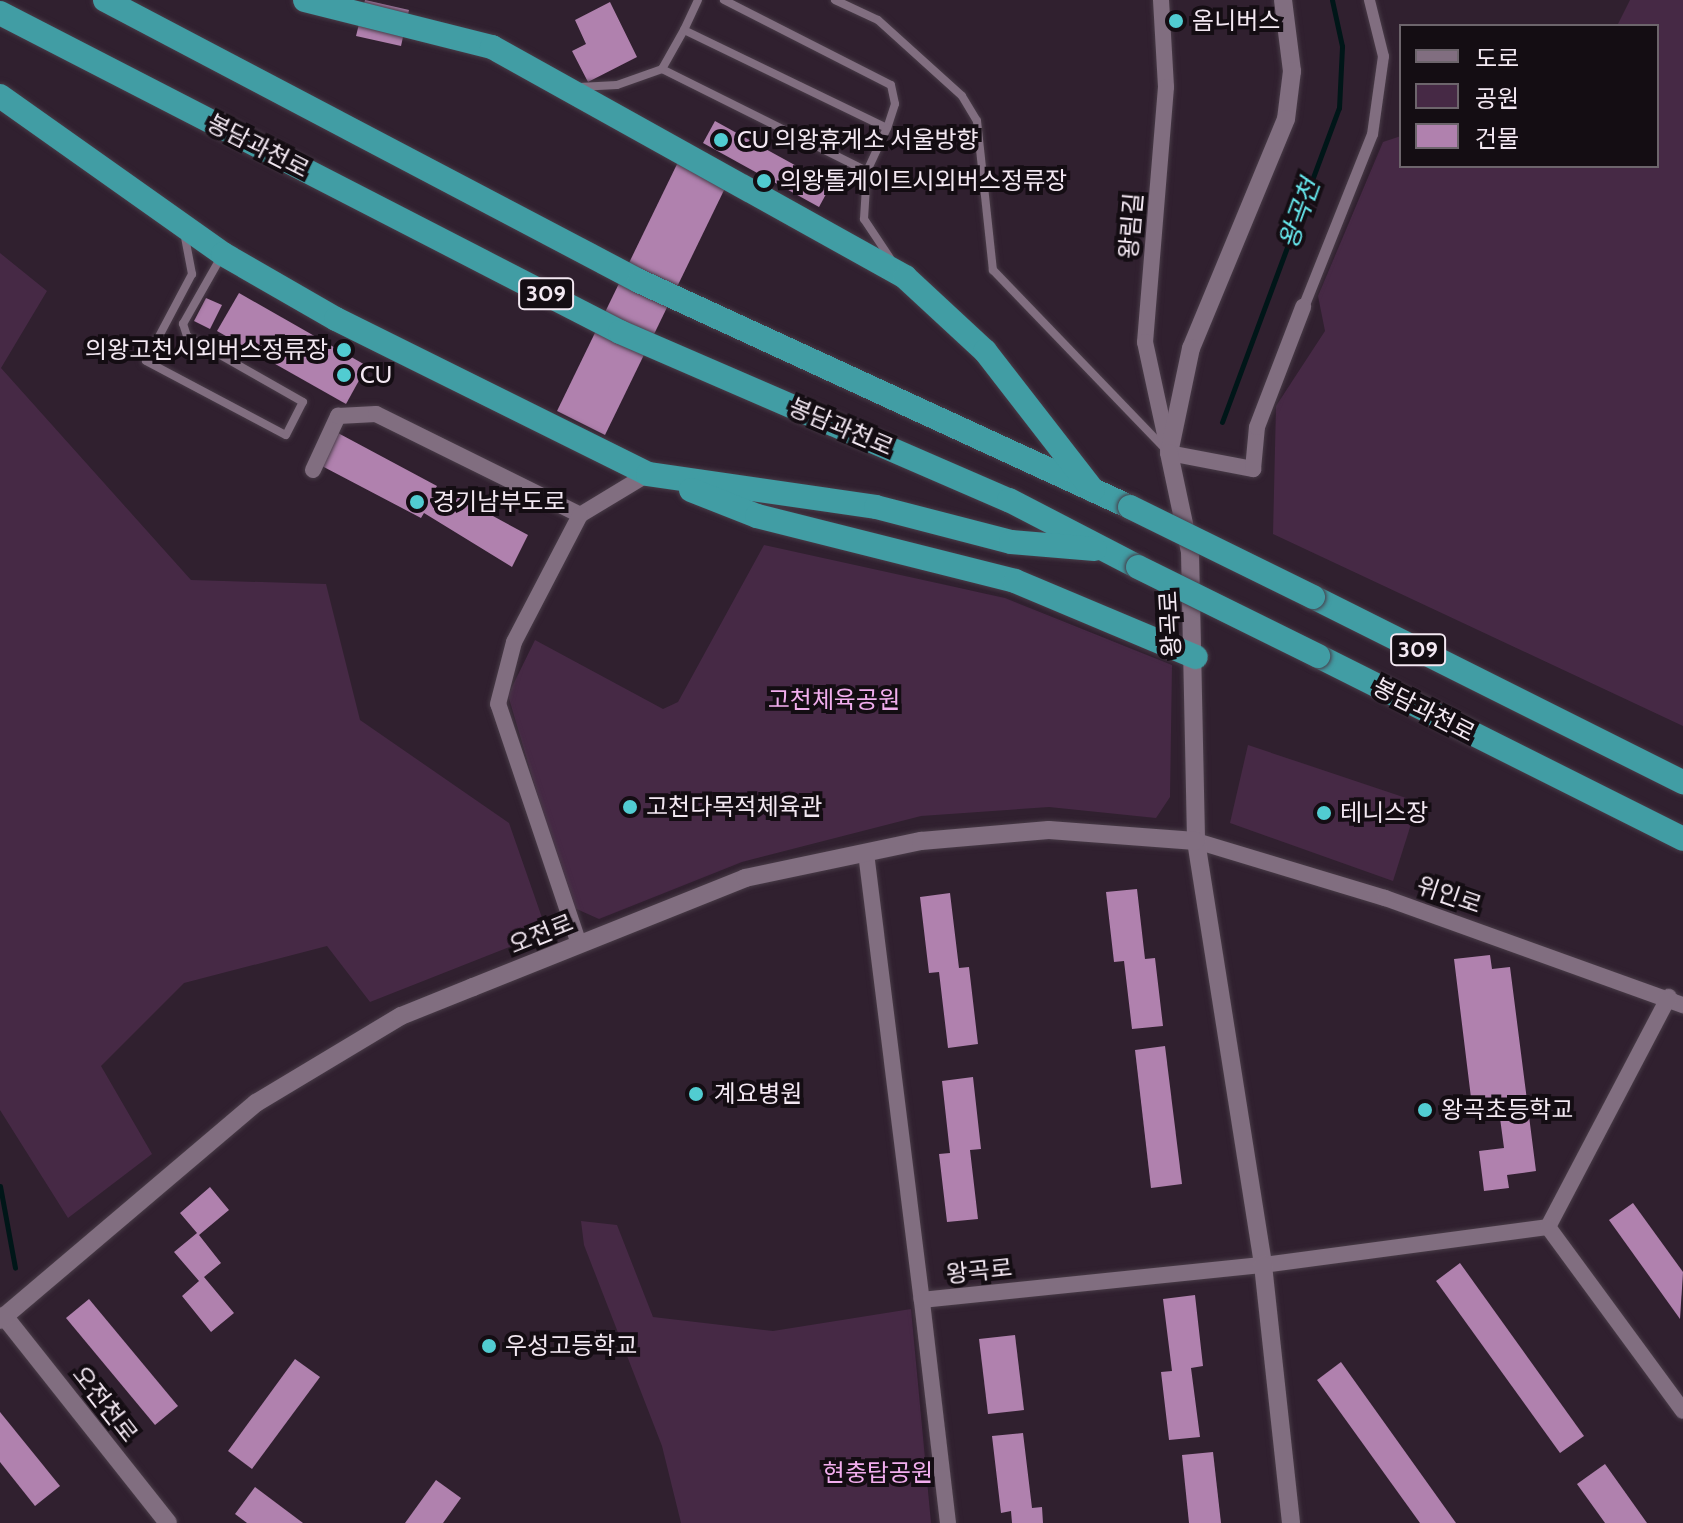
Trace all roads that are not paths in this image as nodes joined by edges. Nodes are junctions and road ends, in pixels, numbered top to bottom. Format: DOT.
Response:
graph roads {
  1 [pos="105,0"];
  2 [pos="305,0"];
  3 [pos="698,0"];
  4 [pos="724,0"];
  5 [pos="835,0"];
  6 [pos="1161,0"];
  7 [pos="1283,0"];
  8 [pos="1369,0"];
  9 [pos="0,13"];
  10 [pos="684,30"];
  11 [pos="662,69"];
  12 [pos="563,87"];
  13 [pos="0,96"];
  14 [pos="887,128"];
  15 [pos="867,171"];
  16 [pos="184,231"];
  17 [pos="223,254"];
  18 [pos="905,277"];
  19 [pos="1303,307"];
  20 [pos="1169,453"];
  21 [pos="313,470"];
  22 [pos="648,474"];
  23 [pos="1093,490"];
  24 [pos="580,515"];
  25 [pos="1104,549"];
  26 [pos="1196,657"];
  27 [pos="1683,782"];
  28 [pos="1683,839"];
  29 [pos="1196,841"];
  30 [pos="866,853"];
  31 [pos="579,944"];
  32 [pos="1676,1001"];
  33 [pos="1548,1227"];
  34 [pos="1263,1265"];
  35 [pos="922,1300"];
  36 [pos="2,1318"];
  37 [pos="1683,1411"];
  38 [pos="168,1523"];
  39 [pos="948,1523"];
  40 [pos="1291,1523"];
  1 -- 23 [label="highway, 봉담과천로 / 309"];
  2 -- 12 [label="highway"];
  3 -- 10 [label="lane"];
  4 -- 14 [label="lane"];
  5 -- 20 [label="lane"];
  6 -- 20 [label="street, 왕림길"];
  7 -- 20 [label="street, 왕곡로"];
  8 -- 19 [label="street"];
  9 -- 25 [label="highway, 봉담과천로 / 309"];
  10 -- 11 [label="lane"];
  10 -- 14 [label="lane"];
  11 -- 12 [label="lane"];
  11 -- 15 [label="lane"];
  12 -- 18 [label="highway"];
  13 -- 16 [label="highway"];
  14 -- 15 [label="lane"];
  15 -- 18 [label="lane"];
  16 -- 17 [label="highway"];
  16 -- 17 [label="lane"];
  17 -- 22 [label="highway"];
  18 -- 23 [label="highway"];
  19 -- 20 [label="street"];
  20 -- 26 [label="street, 왕곡로"];
  21 -- 24 [label="street"];
  22 -- 24 [label="street"];
  22 -- 25 [label="highway"];
  22 -- 26 [label="highway"];
  23 -- 27 [label="highway, 봉담과천로 / 309, bridge"];
  24 -- 31 [label="street"];
  25 -- 28 [label="highway, 봉담과천로 / 309, bridge"];
  26 -- 29 [label="street, 왕곡로"];
  29 -- 30 [label="street, 오전로"];
  29 -- 32 [label="street, 위인로"];
  29 -- 34 [label="street, 왕곡로"];
  30 -- 31 [label="street, 오전로"];
  30 -- 35 [label="street"];
  31 -- 36 [label="street, 오전로"];
  32 -- 33 [label="street"];
  33 -- 34 [label="street"];
  33 -- 37 [label="street"];
  34 -- 35 [label="street, 왕곡로"];
  34 -- 40 [label="street, 왕곡로"];
  35 -- 39 [label="street, 왕곡로"];
  36 -- 38 [label="street, 오전천로"];
}
